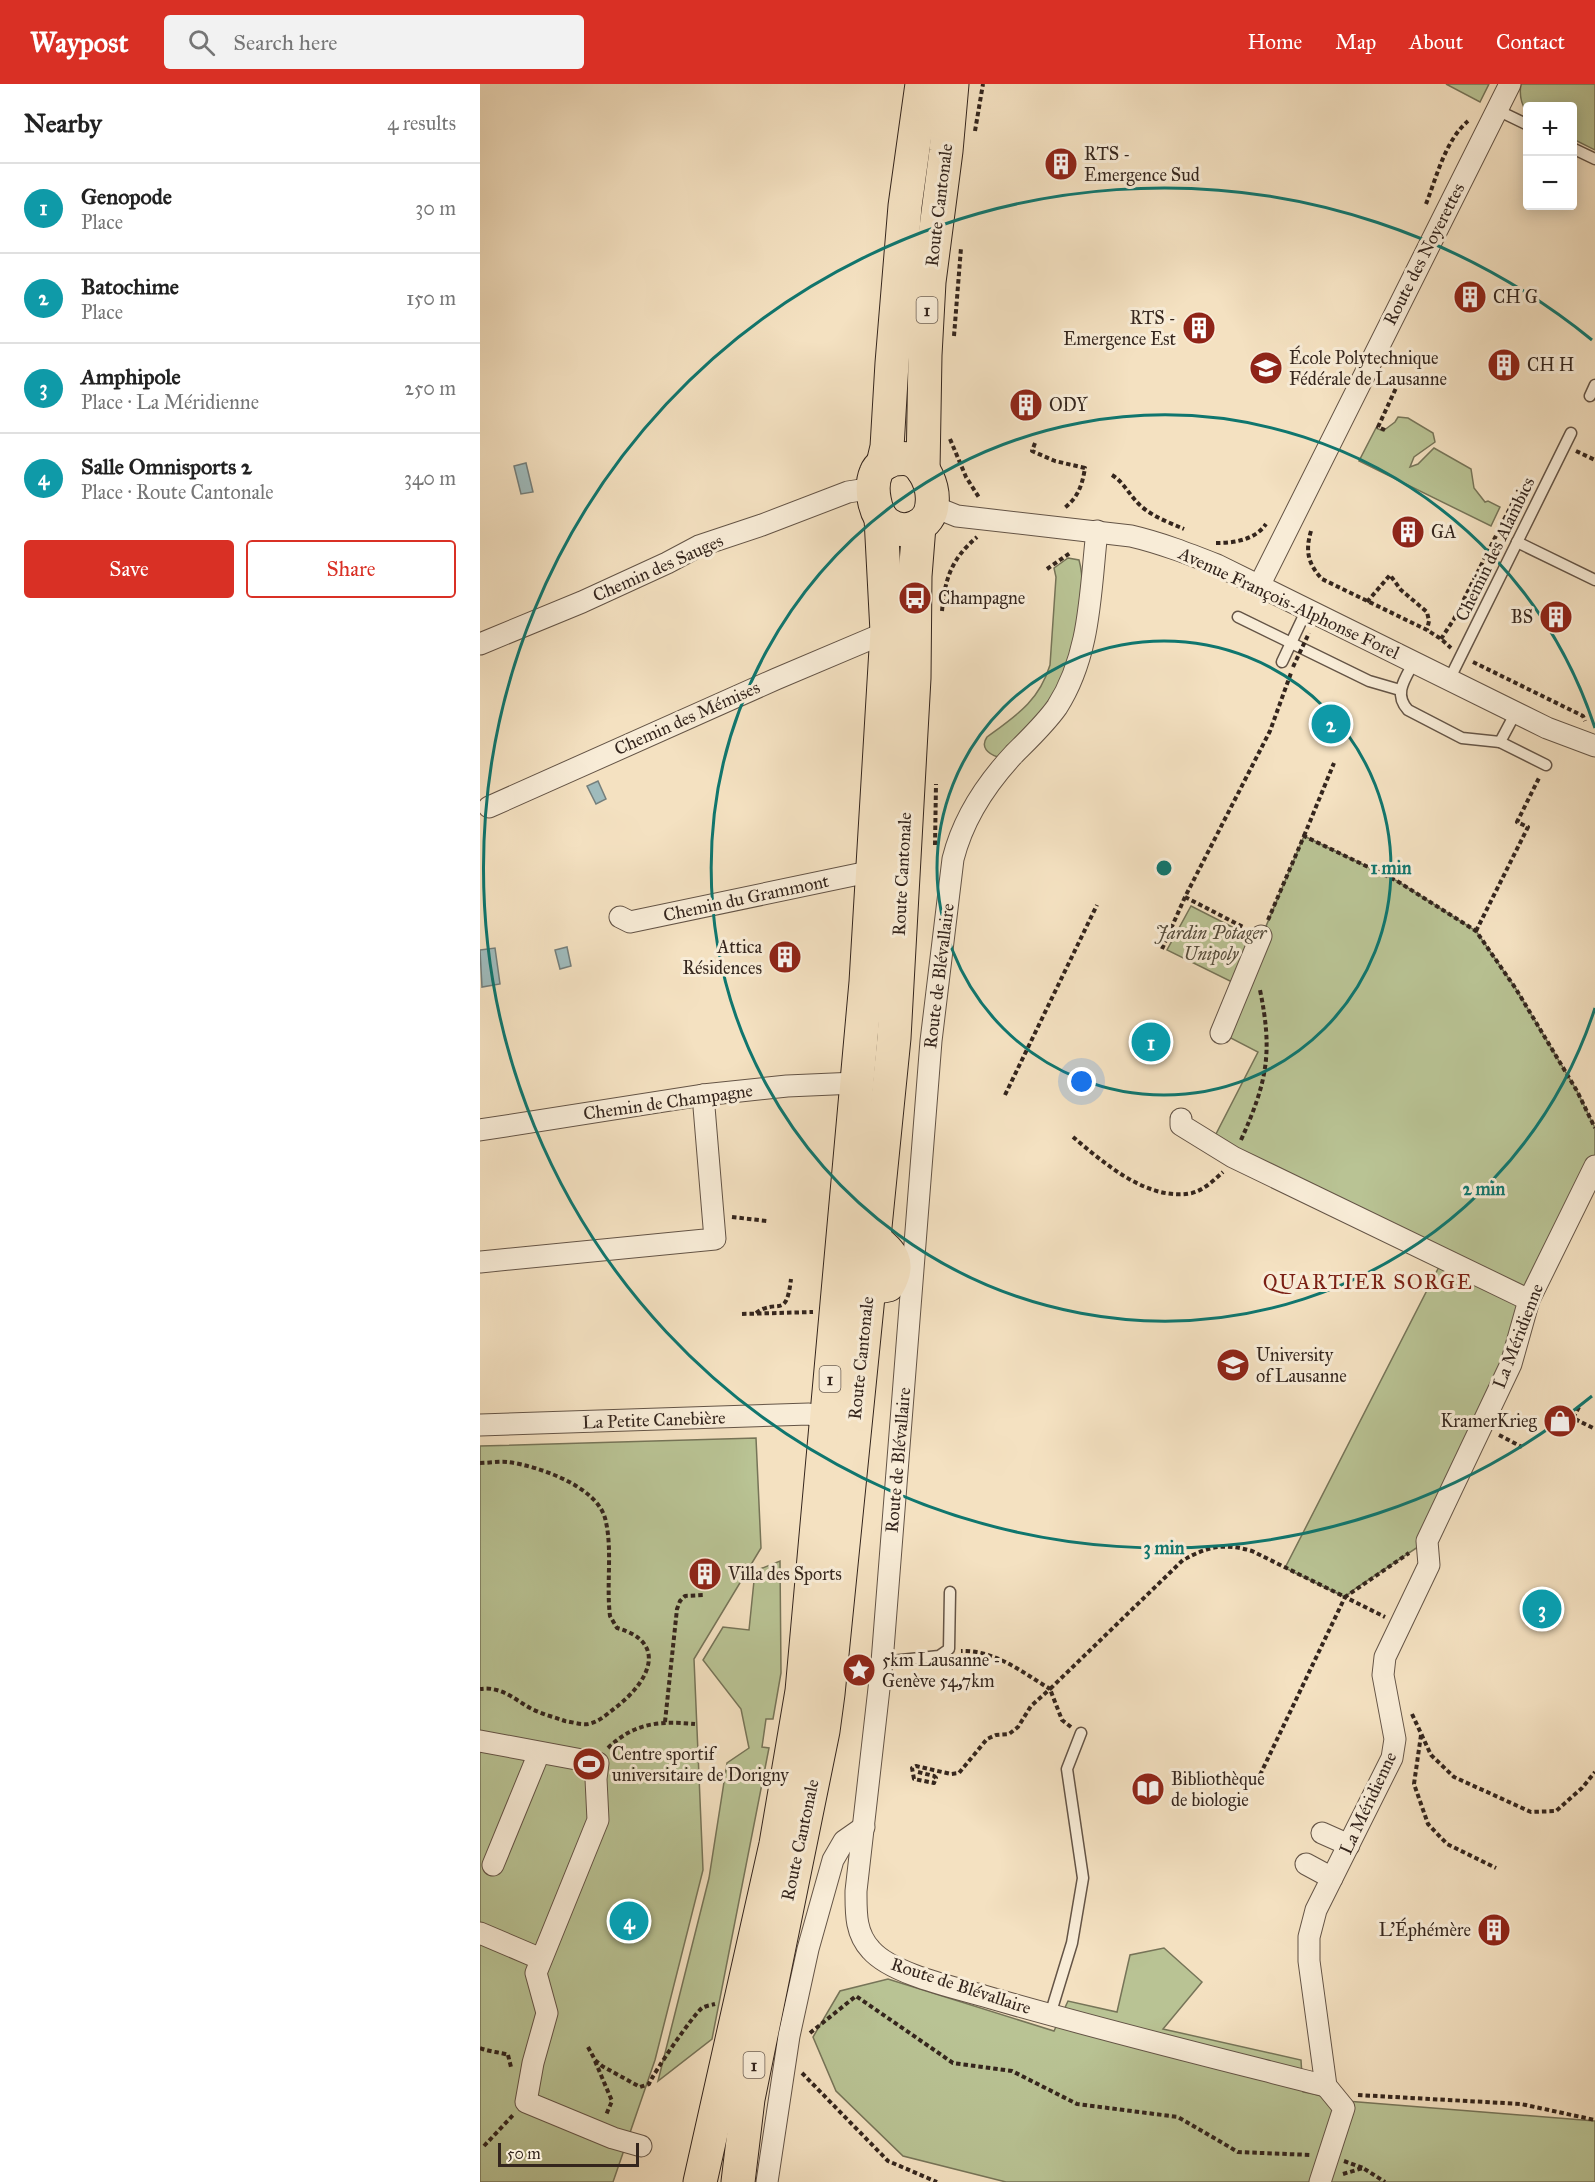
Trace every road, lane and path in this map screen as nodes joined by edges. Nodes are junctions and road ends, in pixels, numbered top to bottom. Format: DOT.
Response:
graph roads {
  1 [pos="922,84"];
  2 [pos="952,84"];
  3 [pos="983,84"];
  4 [pos="1509,84"];
  5 [pos="1497,110"];
  6 [pos="1470,120"];
  7 [pos="1523,123"];
  8 [pos="974,140"];
  9 [pos="1577,150"];
  10 [pos="1595,159"];
  11 [pos="1422,215"];
  12 [pos="962,239"];
  13 [pos="953,341"];
  14 [pos="1402,375"];
  15 [pos="1595,385"];
  16 [pos="1590,396"];
  17 [pos="948,430"];
  18 [pos="1385,430"];
  19 [pos="1571,433"];
  20 [pos="1035,443"];
  21 [pos="1565,445"];
  22 [pos="1595,460"];
  23 [pos="923,470"];
  24 [pos="1112,475"];
  25 [pos="879,490"];
  26 [pos="984,504"];
  27 [pos="1055,510"];
  28 [pos="1533,511"];
  29 [pos="926,516"];
  30 [pos="1270,518"];
  31 [pos="1312,527"];
  32 [pos="1097,531"];
  33 [pos="981,533"];
  34 [pos="1193,534"];
  35 [pos="1517,542"];
  36 [pos="1215,543"];
  37 [pos="1070,553"];
  38 [pos="1047,569"];
  39 [pos="1595,580"];
  40 [pos="1259,586"];
  41 [pos="1367,602"];
  42 [pos="1307,609"];
  43 [pos="942,615"];
  44 [pos="1238,617"];
  45 [pos="1427,630"];
  46 [pos="887,632"];
  47 [pos="1309,633"];
  48 [pos="1441,639"];
  49 [pos="1291,643"];
  50 [pos="480,645"];
  51 [pos="1452,649"];
  52 [pos="1470,661"];
  53 [pos="1282,662"];
  54 [pos="1414,662"];
  55 [pos="1449,680"];
  56 [pos="1400,690"];
  57 [pos="1515,712"];
  58 [pos="1586,725"];
  59 [pos="1500,742"];
  60 [pos="1595,746"];
  61 [pos="1334,763"];
  62 [pos="1546,765"];
  63 [pos="936,775"];
  64 [pos="1534,789"];
  65 [pos="489,807"];
  66 [pos="1304,836"];
  67 [pos="953,859"];
  68 [pos="873,871"];
  69 [pos="1185,897"];
  70 [pos="1097,905"];
  71 [pos="620,917"];
  72 [pos="1476,931"];
  73 [pos="1257,945"];
  74 [pos="1162,949"];
  75 [pos="1221,1033"];
  76 [pos="856,1083"];
  77 [pos="703,1095"];
  78 [pos="1005,1095"];
  79 [pos="1181,1119"];
  80 [pos="1595,1128"];
  81 [pos="480,1130"];
  82 [pos="1073,1137"];
  83 [pos="1233,1157"];
  84 [pos="848,1174"];
  85 [pos="1593,1177"];
  86 [pos="736,1217"];
  87 [pos="767,1221"];
  88 [pos="480,1262"];
  89 [pos="791,1279"];
  90 [pos="868,1284"];
  91 [pos="1529,1300"];
  92 [pos="817,1312"];
  93 [pos="742,1314"];
  94 [pos="755,1314"];
  95 [pos="1579,1407"];
  96 [pos="826,1419"];
  97 [pos="480,1425"];
  98 [pos="1482,1426"];
  99 [pos="1595,1429"];
  100 [pos="1522,1447"];
  101 [pos="480,1463"];
  102 [pos="1427,1541"];
  103 [pos="950,1592"];
  104 [pos="705,1595"];
  105 [pos="1345,1597"];
  106 [pos="1400,1625"];
  107 [pos="949,1649"];
  108 [pos="882,1662"];
  109 [pos="480,1689"];
  110 [pos="1050,1689"];
  111 [pos="1411,1713"];
  112 [pos="665,1722"];
  113 [pos="695,1724"];
  114 [pos="1081,1733"];
  115 [pos="1421,1734"];
  116 [pos="480,1742"];
  117 [pos="539,1753"];
  118 [pos="598,1763"];
  119 [pos="918,1772"];
  120 [pos="1595,1772"];
  121 [pos="1260,1775"];
  122 [pos="864,1827"];
  123 [pos="1322,1833"];
  124 [pos="1349,1845"];
  125 [pos="1306,1864"];
  126 [pos="493,1865"];
  127 [pos="1496,1868"];
  128 [pos="1332,1878"];
  129 [pos="480,1933"];
  130 [pos="541,1959"];
  131 [pos="722,2002"];
  132 [pos="1050,2015"];
  133 [pos="788,2043"];
  134 [pos="588,2046"];
  135 [pos="480,2048"];
  136 [pos="595,2060"];
  137 [pos="533,2062"];
  138 [pos="1326,2086"];
  139 [pos="526,2102"];
  140 [pos="1595,2120"];
  141 [pos="613,2138"];
  142 [pos="484,2146"];
  143 [pos="641,2146"];
  144 [pos="1329,2156"];
  145 [pos="707,2172"];
  146 [pos="1320,2181"];
  147 [pos="738,2182"];
  148 [pos="767,2182"];
  149 [pos="937,2182"];
  150 [pos="1385,2182"];
  1 -- 25 [label="main road, Route Cantonale / 1"];
  2 -- 23 [label="main road, Route Cantonale / 1"];
  3 -- 8 [label="path"];
  4 -- 5 [label="street, Route des Noyerettes"];
  5 -- 7 [label="lane"];
  5 -- 40 [label="street, Route des Noyerettes"];
  6 -- 11 [label="path"];
  9 -- 10 [label="lane"];
  12 -- 13 [label="path"];
  14 -- 18 [label="path"];
  15 -- 16 [label="lane"];
  17 -- 26 [label="path"];
  19 -- 21 [label="lane, Chemin des Alambics"];
  20 -- 27 [label="path"];
  21 -- 22 [label="path"];
  21 -- 28 [label="lane, Chemin des Alambics"];
  23 -- 25 [label="main road"];
  23 -- 29 [label="main road"];
  24 -- 34 [label="path"];
  25 -- 29 [label="main road"];
  25 -- 46 [label="main road, Route Cantonale / 1"];
  25 -- 50 [label="street, Chemin des Sauges"];
  28 -- 35 [label="lane, Chemin des Alambics"];
  28 -- 48 [label="path"];
  29 -- 32 [label="street, Avenue François-Alphonse Forel"];
  29 -- 90 [label="main road, Route Cantonale / 1"];
  30 -- 36 [label="path"];
  31 -- 41 [label="path"];
  32 -- 40 [label="street, Avenue François-Alphonse Forel"];
  32 -- 67 [label="street, Route de Blévallaire"];
  33 -- 43 [label="path"];
  35 -- 39 [label="lane"];
  35 -- 55 [label="lane, Chemin des Alambics"];
  37 -- 38 [label="path"];
  40 -- 42 [label="street, Avenue François-Alphonse Forel"];
  41 -- 45 [label="path"];
  41 -- 45 [label="path"];
  42 -- 49 [label="lane"];
  42 -- 54 [label="street, Avenue François-Alphonse Forel"];
  44 -- 49 [label="lane"];
  45 -- 48 [label="path"];
  46 -- 65 [label="street, Chemin des Mémises"];
  46 -- 68 [label="main road, Route Cantonale / 1"];
  47 -- 69 [label="path, bridge"];
  48 -- 51 [label="path"];
  49 -- 53 [label="lane"];
  49 -- 56 [label="lane"];
  52 -- 58 [label="path"];
  54 -- 55 [label="street, Avenue François-Alphonse Forel"];
  54 -- 56 [label="lane"];
  55 -- 57 [label="street, Avenue François-Alphonse Forel"];
  56 -- 59 [label="lane"];
  57 -- 59 [label="lane"];
  57 -- 60 [label="street, Avenue François-Alphonse Forel"];
  59 -- 62 [label="lane"];
  61 -- 66 [label="path"];
  63 -- 67 [label="path"];
  64 -- 72 [label="path"];
  66 -- 72 [label="path"];
  66 -- 73 [label="path"];
  67 -- 108 [label="street, Route de Blévallaire"];
  68 -- 71 [label="street, Chemin du Grammont"];
  68 -- 76 [label="main road, Route Cantonale / 1"];
  69 -- 73 [label="path"];
  69 -- 74 [label="path"];
  70 -- 78 [label="path"];
  72 -- 80 [label="path"];
  73 -- 75 [label="street"];
  73 -- 83 [label="path"];
  76 -- 77 [label="street, Chemin de Champagne"];
  76 -- 84 [label="main road, Route Cantonale / 1"];
  77 -- 81 [label="street, Chemin de Champagne"];
  77 -- 88 [label="street"];
  79 -- 83 [label="street"];
  82 -- 83 [label="path"];
  83 -- 91 [label="street"];
  84 -- 90 [label="main road"];
  84 -- 96 [label="main road, Route Cantonale / 1"];
  85 -- 91 [label="street, La Méridienne"];
  86 -- 87 [label="path"];
  89 -- 94 [label="path"];
  90 -- 147 [label="main road, Route Cantonale / 1"];
  91 -- 98 [label="street, La Méridienne"];
  92 -- 94 [label="path"];
  93 -- 94 [label="path"];
  95 -- 99 [label="path"];
  96 -- 97 [label="street, La Petite Canebière"];
  96 -- 145 [label="main road, Route Cantonale / 1"];
  98 -- 100 [label="path"];
  98 -- 102 [label="street, La Méridienne"];
  101 -- 109 [label="path"];
  102 -- 105 [label="path"];
  102 -- 106 [label="street, La Méridienne"];
  103 -- 107 [label="lane"];
  104 -- 112 [label="path"];
  105 -- 106 [label="path"];
  105 -- 110 [label="path"];
  105 -- 121 [label="path"];
  106 -- 124 [label="street, La Méridienne"];
  107 -- 108 [label="lane"];
  107 -- 110 [label="path"];
  108 -- 122 [label="street, Route de Blévallaire"];
  110 -- 114 [label="path"];
  110 -- 119 [label="path"];
  111 -- 115 [label="path"];
  112 -- 113 [label="path"];
  112 -- 118 [label="path"];
  114 -- 132 [label="lane"];
  115 -- 120 [label="path"];
  115 -- 127 [label="path"];
  116 -- 117 [label="street"];
  117 -- 118 [label="street"];
  117 -- 126 [label="street"];
  118 -- 130 [label="street"];
  122 -- 132 [label="street, Route de Blévallaire"];
  122 -- 133 [label="street"];
  123 -- 124 [label="street"];
  124 -- 128 [label="street, La Méridienne"];
  125 -- 128 [label="street"];
  128 -- 138 [label="street, La Méridienne"];
  129 -- 130 [label="street"];
  130 -- 137 [label="street"];
  131 -- 136 [label="path"];
  132 -- 138 [label="street, Route de Blévallaire"];
  133 -- 144 [label="path"];
  133 -- 148 [label="street"];
  133 -- 149 [label="path"];
  134 -- 136 [label="path"];
  135 -- 137 [label="path"];
  136 -- 141 [label="path"];
  137 -- 139 [label="street"];
  138 -- 140 [label="path"];
  138 -- 144 [label="street, La Méridienne"];
  139 -- 141 [label="street"];
  139 -- 142 [label="path"];
  141 -- 143 [label="street"];
  144 -- 146 [label="street, La Méridienne"];
  146 -- 150 [label="path"];
}
